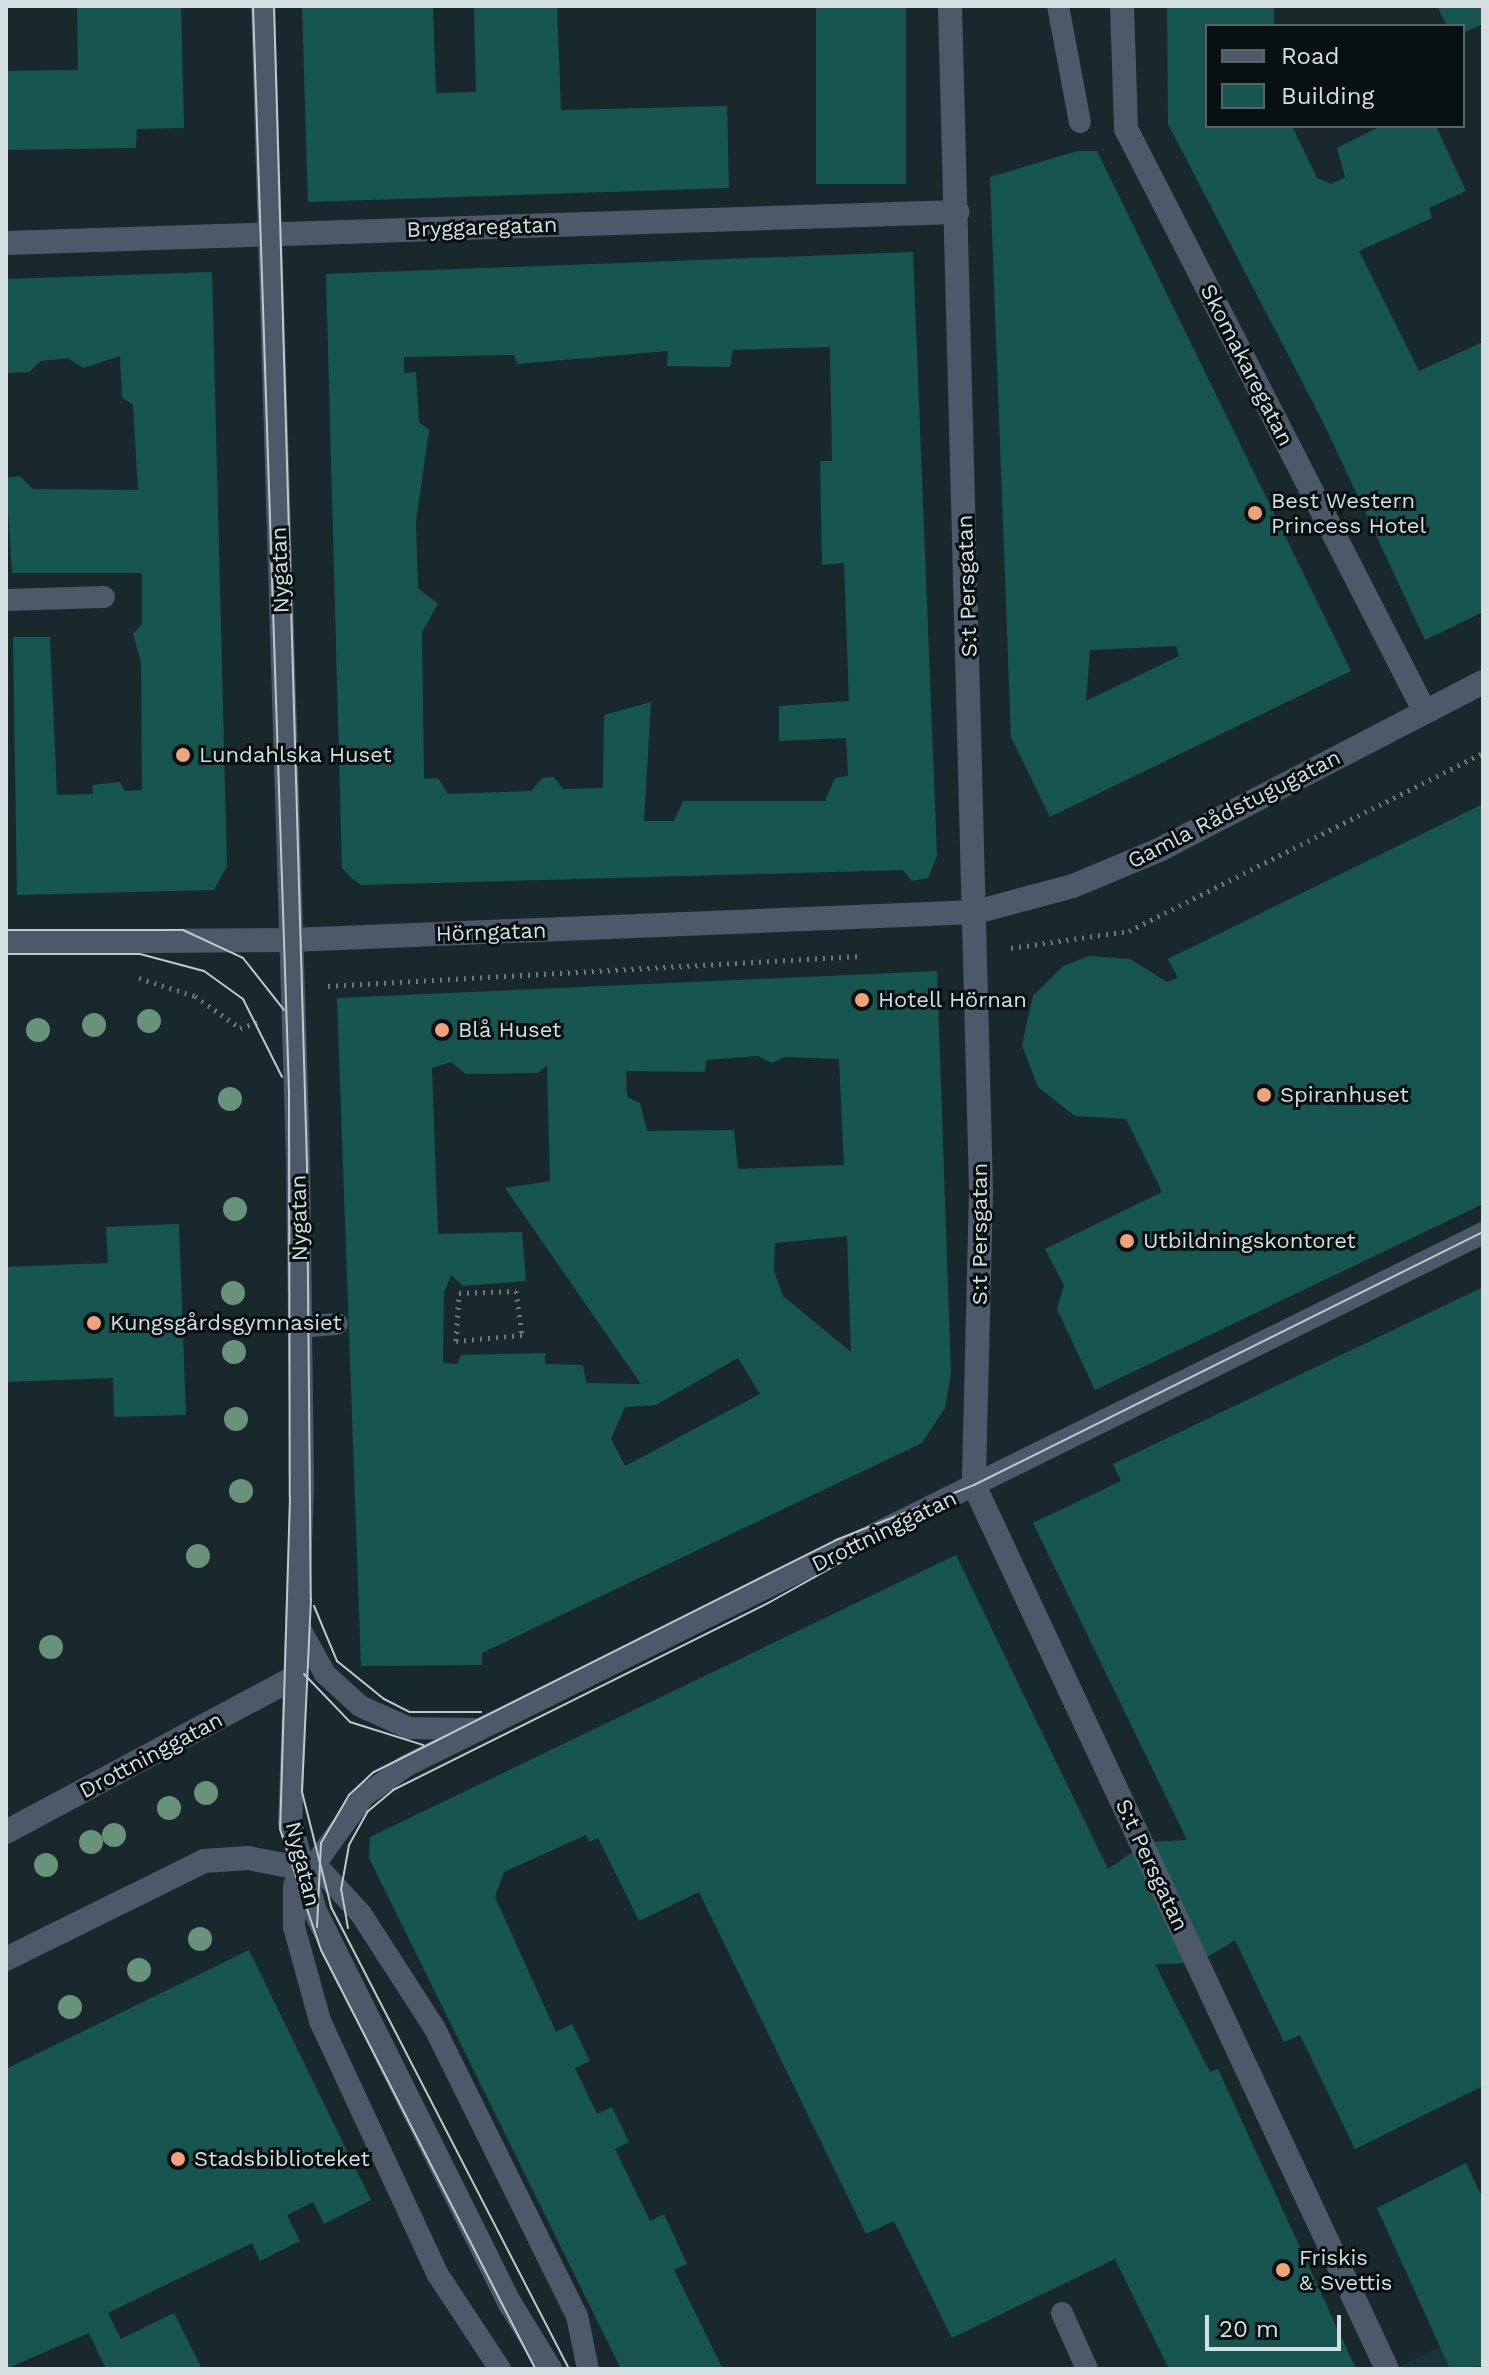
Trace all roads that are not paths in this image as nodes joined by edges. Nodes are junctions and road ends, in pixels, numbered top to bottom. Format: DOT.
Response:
graph roads {
  1 [pos="263,6"];
  2 [pos="950,6"];
  3 [pos="1058,6"];
  4 [pos="1122,6"];
  5 [pos="1080,122"];
  6 [pos="957,212"];
  7 [pos="270,234"];
  8 [pos="6,243"];
  9 [pos="104,597"];
  10 [pos="6,600"];
  11 [pos="1483,682"];
  12 [pos="1425,712"];
  13 [pos="976,912"];
  14 [pos="292,940"];
  15 [pos="6,942"];
  16 [pos="1483,1233"];
  17 [pos="337,1324"];
  18 [pos="300,1327"];
  19 [pos="974,1486"];
  20 [pos="298,1625"];
  21 [pos="295,1677"];
  22 [pos="483,1729"];
  23 [pos="6,1832"];
  24 [pos="308,1866"];
  25 [pos="6,1959"];
  26 [pos="1062,2313"];
  27 [pos="500,2369"];
  28 [pos="550,2369"];
  29 [pos="588,2369"];
  30 [pos="1087,2369"];
  31 [pos="1387,2369"];
  1 -- 7 [label="street, Nygatan"];
  2 -- 6 [label="street, S:t Persgatan"];
  3 -- 5 [label="lane"];
  4 -- 12 [label="street, Skomakaregatan"];
  6 -- 7 [label="street, Bryggaregatan"];
  6 -- 13 [label="street, S:t Persgatan"];
  7 -- 8 [label="street, Bryggaregatan"];
  7 -- 14 [label="street, Nygatan"];
  9 -- 10 [label="lane"];
  11 -- 12 [label="street, Gamla Rådstugugatan"];
  12 -- 13 [label="street, Gamla Rådstugugatan"];
  13 -- 14 [label="street, Hörngatan"];
  13 -- 19 [label="street, S:t Persgatan"];
  14 -- 15 [label="street, Hörngatan"];
  14 -- 18 [label="street, Nygatan"];
  16 -- 19 [label="lane, Drottninggatan"];
  17 -- 18 [label="lane"];
  18 -- 20 [label="street, Nygatan"];
  19 -- 22 [label="lane, Drottninggatan"];
  19 -- 31 [label="street, S:t Persgatan"];
  20 -- 21 [label="street, Nygatan"];
  20 -- 22 [label="lane"];
  21 -- 23 [label="street, Drottninggatan"];
  21 -- 24 [label="street, Nygatan"];
  22 -- 24 [label="lane, Drottninggatan"];
  24 -- 25 [label="street"];
  24 -- 27 [label="lane"];
  24 -- 28 [label="street, Nygatan"];
  24 -- 29 [label="lane, Nygatan"];
  26 -- 30 [label="lane"];
}
